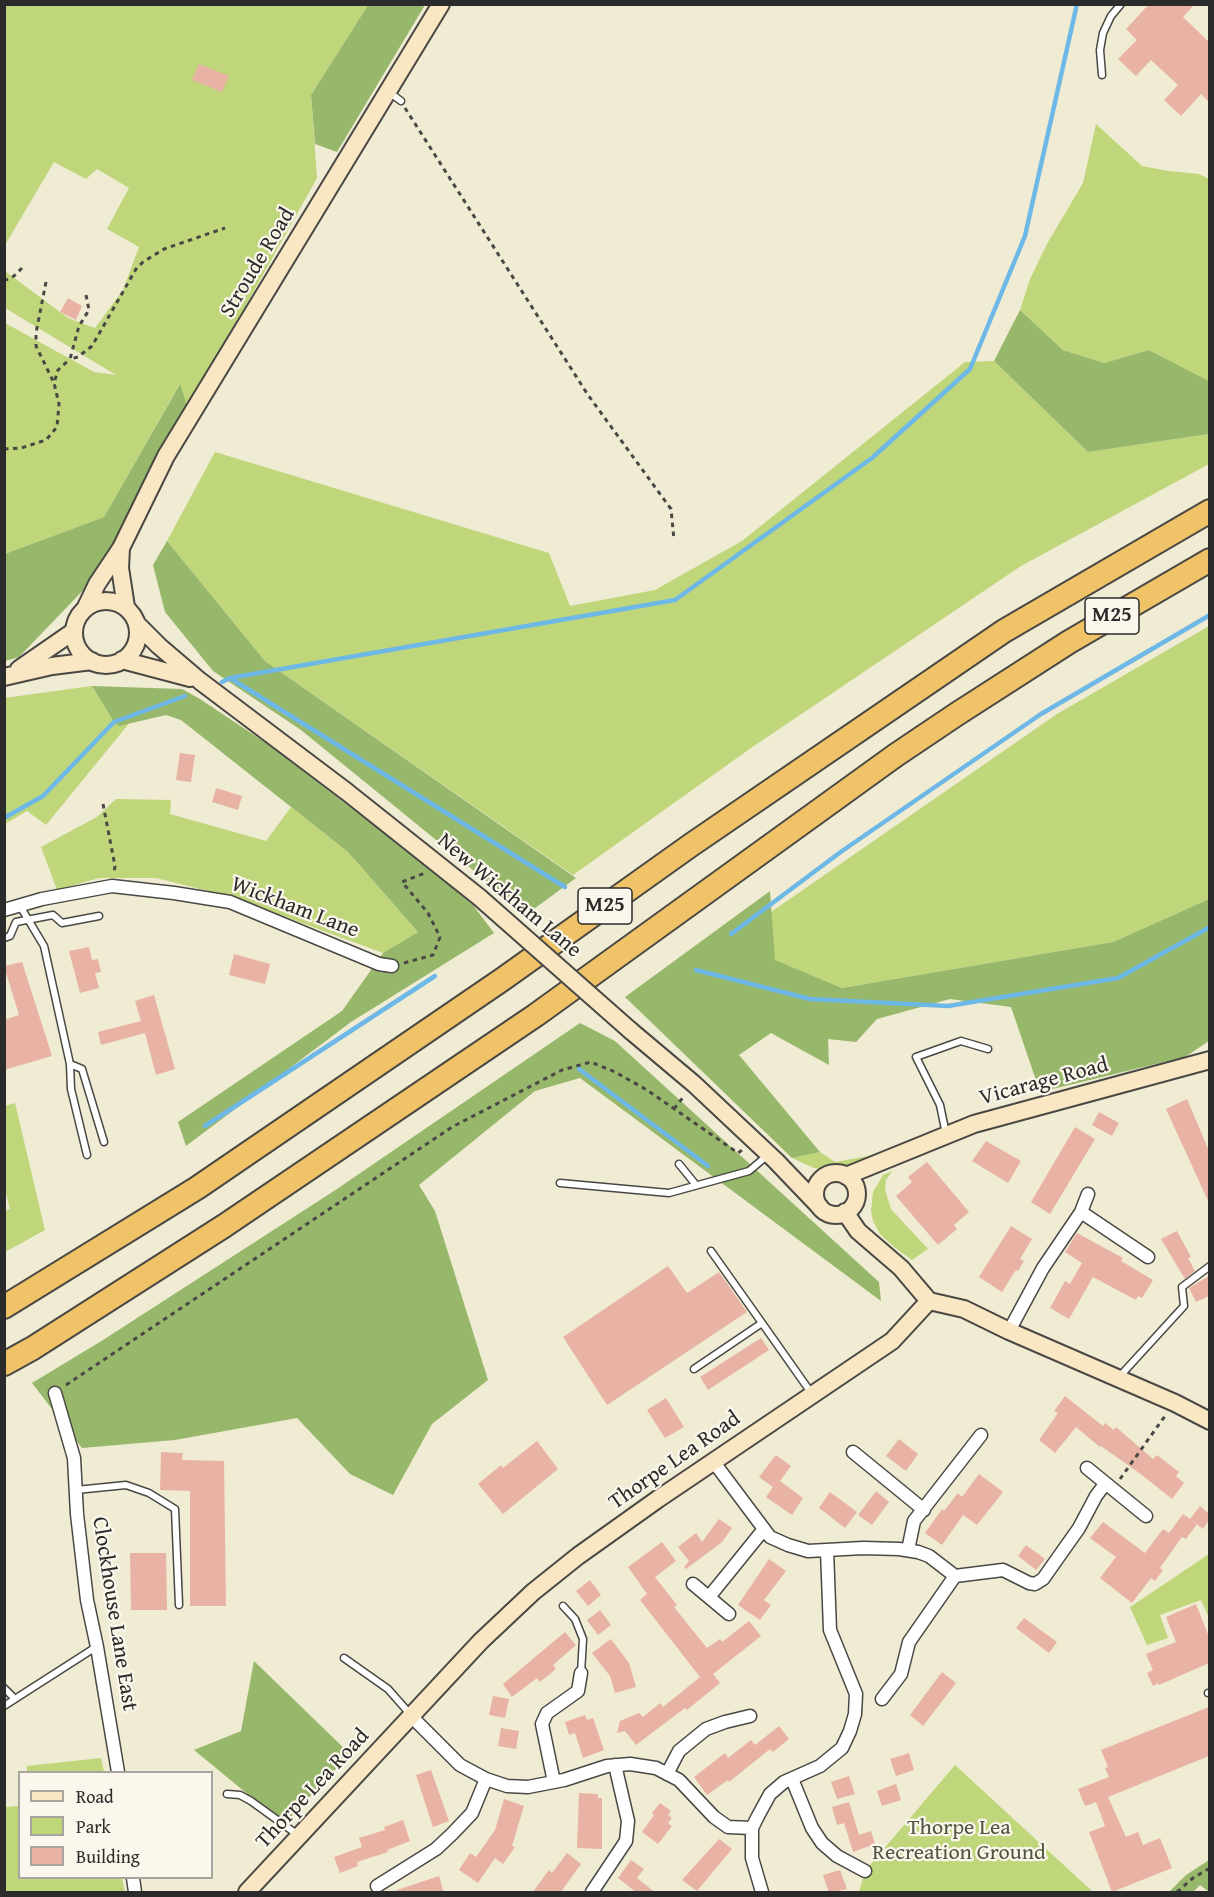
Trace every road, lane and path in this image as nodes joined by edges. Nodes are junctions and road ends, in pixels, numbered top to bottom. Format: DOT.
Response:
graph roads {
  1 [pos="441,4"];
  2 [pos="1121,4"];
  3 [pos="1102,75"];
  4 [pos="395,96"];
  5 [pos="225,228"];
  6 [pos="23,267"];
  7 [pos="4,281"];
  8 [pos="46,282"];
  9 [pos="86,295"];
  10 [pos="70,359"];
  11 [pos="54,383"];
  12 [pos="4,449"];
  13 [pos="1209,511"];
  14 [pos="674,540"];
  15 [pos="121,548"];
  16 [pos="1209,560"];
  17 [pos="126,607"];
  18 [pos="85,609"];
  19 [pos="137,624"];
  20 [pos="74,631"];
  21 [pos="122,660"];
  22 [pos="92,661"];
  23 [pos="5,677"];
  24 [pos="200,681"];
  25 [pos="103,804"];
  26 [pos="432,870"];
  27 [pos="112,886"];
  28 [pos="20,906"];
  29 [pos="4,910"];
  30 [pos="99,916"];
  31 [pos="28,920"];
  32 [pos="4,938"];
  33 [pos="392,966"];
  34 [pos="988,1049"];
  35 [pos="1209,1060"];
  36 [pos="70,1064"];
  37 [pos="946,1135"];
  38 [pos="104,1142"];
  39 [pos="743,1149"];
  40 [pos="87,1155"];
  41 [pos="894,1155"];
  42 [pos="773,1157"];
  43 [pos="679,1164"];
  44 [pos="846,1176"];
  45 [pos="820,1181"];
  46 [pos="560,1183"];
  47 [pos="696,1185"];
  48 [pos="856,1190"];
  49 [pos="1088,1194"];
  50 [pos="820,1207"];
  51 [pos="845,1212"];
  52 [pos="1081,1212"];
  53 [pos="711,1251"];
  54 [pos="1149,1257"];
  55 [pos="1209,1266"];
  56 [pos="929,1301"];
  57 [pos="4,1307"];
  58 [pos="762,1323"];
  59 [pos="1009,1331"];
  60 [pos="4,1364"];
  61 [pos="694,1369"];
  62 [pos="1117,1378"];
  63 [pos="54,1393"];
  64 [pos="812,1395"];
  65 [pos="1175,1403"];
  66 [pos="1209,1421"];
  67 [pos="981,1435"];
  68 [pos="853,1452"];
  69 [pos="713,1461"];
  70 [pos="1087,1468"];
  71 [pos="1109,1487"];
  72 [pos="76,1490"];
  73 [pos="924,1510"];
  74 [pos="1146,1516"];
  75 [pos="764,1529"];
  76 [pos="827,1550"];
  77 [pos="908,1550"];
  78 [pos="955,1576"];
  79 [pos="693,1584"];
  80 [pos="709,1598"];
  81 [pos="179,1605"];
  82 [pos="563,1606"];
  83 [pos="729,1614"];
  84 [pos="97,1647"];
  85 [pos="344,1658"];
  86 [pos="581,1673"];
  87 [pos="4,1688"];
  88 [pos="15,1699"];
  89 [pos="882,1699"];
  90 [pos="4,1706"];
  91 [pos="411,1716"];
  92 [pos="750,1716"];
  93 [pos="615,1765"];
  94 [pos="118,1771"];
  95 [pos="667,1774"];
  96 [pos="486,1779"];
  97 [pos="792,1779"];
  98 [pos="554,1782"];
  99 [pos="227,1794"];
  100 [pos="752,1828"];
  101 [pos="299,1836"];
  102 [pos="1209,1868"];
  103 [pos="865,1870"];
  104 [pos="377,1886"];
  105 [pos="247,1893"];
  106 [pos="592,1893"];
  107 [pos="762,1893"];
  108 [pos="1177,1893"];
  1 -- 4 [label="street, Stroude Road"];
  2 -- 3 [label="lane"];
  4 -- 14 [label="path"];
  4 -- 15 [label="street, Stroude Road"];
  5 -- 10 [label="path"];
  6 -- 7 [label="path"];
  8 -- 11 [label="path"];
  9 -- 10 [label="path"];
  10 -- 11 [label="path"];
  11 -- 12 [label="path"];
  13 -- 57 [label="highway, M25"];
  15 -- 17 [label="street, Stroude Road"];
  15 -- 18 [label="street, Stroude Road"];
  16 -- 60 [label="highway, M25"];
  17 -- 18 [label="street"];
  17 -- 19 [label="street"];
  18 -- 20 [label="street"];
  19 -- 21 [label="street"];
  19 -- 24 [label="street, New Wickham Lane"];
  20 -- 22 [label="street"];
  20 -- 23 [label="street"];
  21 -- 22 [label="street"];
  21 -- 24 [label="street, New Wickham Lane"];
  22 -- 23 [label="street"];
  24 -- 42 [label="street, New Wickham Lane, bridge"];
  25 -- 27 [label="path"];
  26 -- 33 [label="path"];
  27 -- 28 [label="street, Wickham Lane"];
  27 -- 33 [label="street, Wickham Lane"];
  28 -- 29 [label="street, Wickham Lane"];
  28 -- 31 [label="lane"];
  30 -- 31 [label="lane"];
  31 -- 32 [label="lane"];
  31 -- 36 [label="lane"];
  34 -- 37 [label="lane"];
  35 -- 37 [label="street, Vicarage Road"];
  36 -- 38 [label="lane"];
  36 -- 40 [label="lane"];
  37 -- 41 [label="street, Vicarage Road"];
  39 -- 63 [label="path"];
  41 -- 44 [label="street, Vicarage Road"];
  41 -- 48 [label="street, Vicarage Road"];
  42 -- 45 [label="street, New Wickham Lane"];
  42 -- 47 [label="lane"];
  42 -- 50 [label="street, New Wickham Lane"];
  43 -- 47 [label="lane"];
  44 -- 45 [label="street"];
  44 -- 48 [label="street"];
  45 -- 50 [label="street"];
  46 -- 47 [label="lane"];
  48 -- 51 [label="street"];
  49 -- 52 [label="street"];
  50 -- 51 [label="street"];
  51 -- 56 [label="street"];
  52 -- 54 [label="street"];
  52 -- 59 [label="street"];
  53 -- 58 [label="lane"];
  55 -- 62 [label="lane"];
  56 -- 59 [label="street"];
  56 -- 64 [label="street, Thorpe Lea Road"];
  58 -- 61 [label="lane"];
  58 -- 64 [label="lane"];
  59 -- 62 [label="street"];
  62 -- 65 [label="street"];
  63 -- 72 [label="street, Clockhouse Lane East"];
  64 -- 69 [label="street, Thorpe Lea Road"];
  65 -- 66 [label="street"];
  65 -- 71 [label="path"];
  67 -- 73 [label="street"];
  68 -- 73 [label="street"];
  69 -- 75 [label="street"];
  69 -- 91 [label="street, Thorpe Lea Road"];
  70 -- 71 [label="street"];
  71 -- 74 [label="street"];
  71 -- 78 [label="street"];
  72 -- 81 [label="lane"];
  72 -- 84 [label="street, Clockhouse Lane East"];
  73 -- 77 [label="street"];
  75 -- 76 [label="street"];
  75 -- 80 [label="street"];
  76 -- 77 [label="street"];
  76 -- 97 [label="street"];
  77 -- 78 [label="street"];
  78 -- 89 [label="street"];
  79 -- 80 [label="street"];
  80 -- 83 [label="street"];
  82 -- 86 [label="lane"];
  84 -- 88 [label="lane"];
  84 -- 94 [label="street, Clockhouse Lane East"];
  85 -- 91 [label="lane"];
  86 -- 98 [label="street"];
  87 -- 88 [label="lane"];
  88 -- 90 [label="lane"];
  91 -- 96 [label="street"];
  91 -- 101 [label="street, Thorpe Lea Road"];
  92 -- 95 [label="street"];
  93 -- 95 [label="street"];
  93 -- 98 [label="street"];
  93 -- 106 [label="street"];
  95 -- 100 [label="street"];
  96 -- 98 [label="street"];
  96 -- 104 [label="street"];
  97 -- 100 [label="street"];
  97 -- 103 [label="street"];
  99 -- 101 [label="lane"];
  100 -- 107 [label="street"];
  101 -- 105 [label="street, Thorpe Lea Road"];
  102 -- 108 [label="path"];
}
